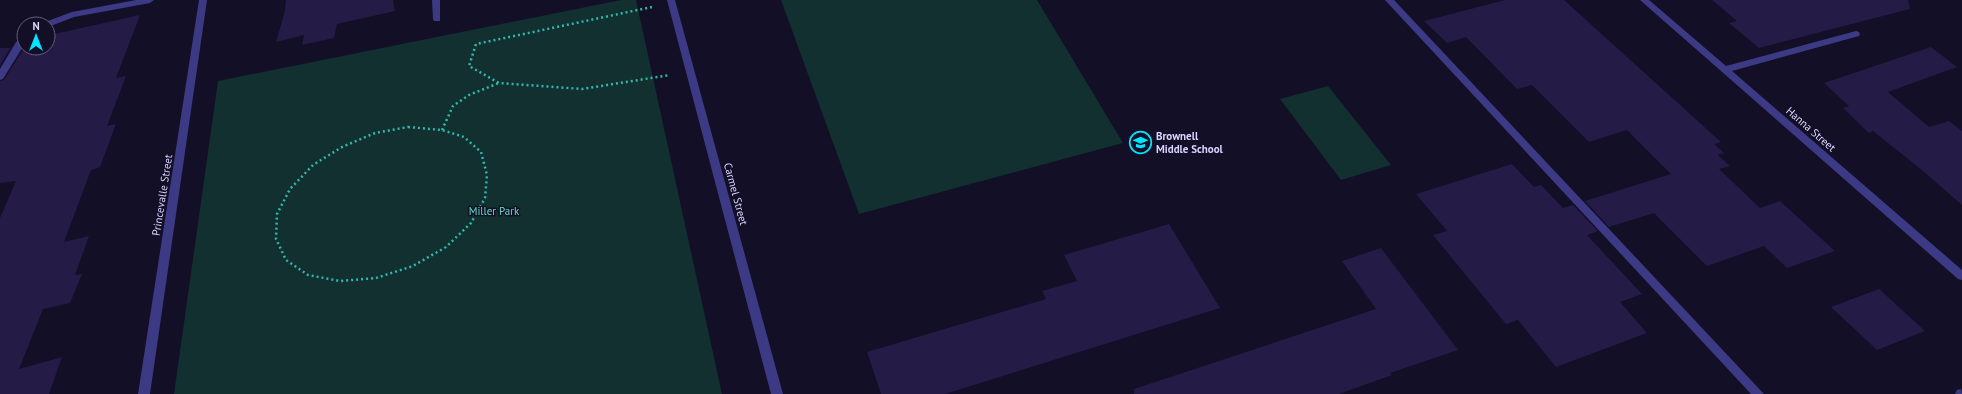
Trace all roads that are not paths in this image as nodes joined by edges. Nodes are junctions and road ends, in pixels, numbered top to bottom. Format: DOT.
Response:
graph roads {
  1 [pos="150,0"];
  2 [pos="203,0"];
  3 [pos="436,0"];
  4 [pos="1388,0"];
  5 [pos="1644,0"];
  6 [pos="671,1"];
  7 [pos="437,19"];
  8 [pos="56,21"];
  9 [pos="1856,34"];
  10 [pos="16,49"];
  11 [pos="1724,70"];
  12 [pos="0,77"];
  13 [pos="1962,276"];
  14 [pos="144,394"];
  15 [pos="777,394"];
  16 [pos="1758,394"];
  1 -- 8 [label="street"];
  2 -- 14 [label="street, Princevalle Street"];
  3 -- 7 [label="street"];
  4 -- 16 [label="street"];
  5 -- 11 [label="street, Hanna Street"];
  6 -- 15 [label="street, Carmel Street"];
  9 -- 11 [label="street"];
  10 -- 12 [label="street"];
  11 -- 13 [label="street, Hanna Street"];
}
